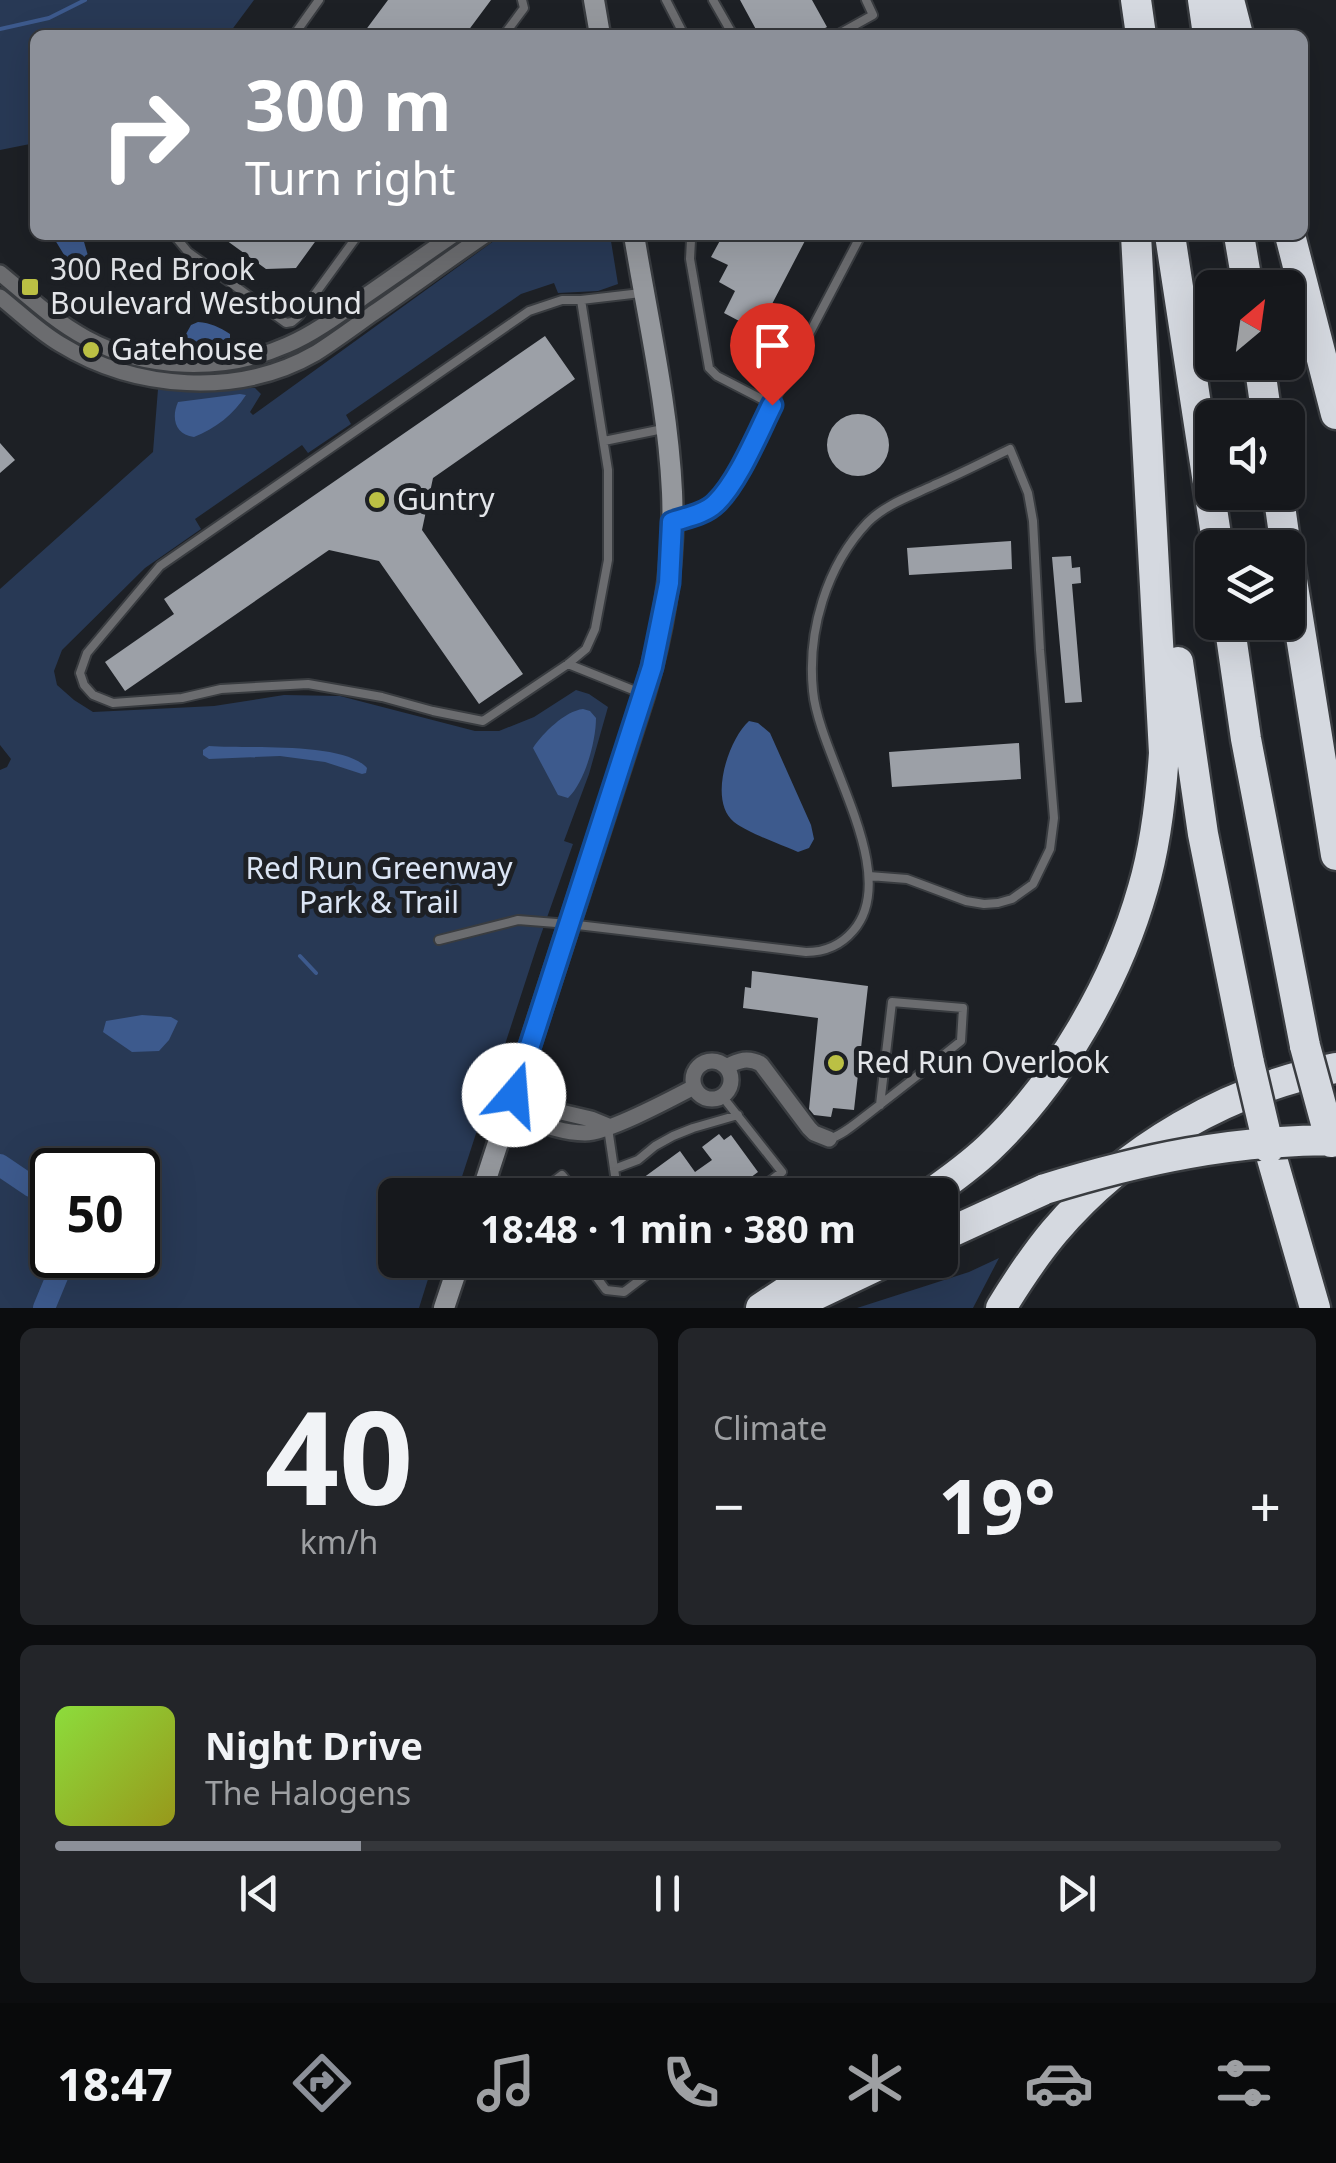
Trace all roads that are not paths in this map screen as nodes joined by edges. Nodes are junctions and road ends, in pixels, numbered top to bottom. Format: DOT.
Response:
graph roads {
  1 [pos="320,0"];
  2 [pos="522,0"];
  3 [pos="594,0"];
  4 [pos="666,0"];
  5 [pos="714,0"];
  6 [pos="866,0"];
  7 [pos="1119,0"];
  8 [pos="1136,0"];
  9 [pos="1203,0"];
  10 [pos="1229,0"];
  11 [pos="298,30"];
  12 [pos="508,30"];
  13 [pos="599,30"];
  14 [pos="681,30"];
  15 [pos="730,30"];
  16 [pos="847,30"];
  17 [pos="1122,30"];
  18 [pos="1140,30"];
  19 [pos="1207,30"];
  20 [pos="1237,30"];
  21 [pos="178,240"];
  22 [pos="354,240"];
  23 [pos="447,240"];
  24 [pos="478,240"];
  25 [pos="635,240"];
  26 [pos="693,240"];
  27 [pos="858,240"];
  28 [pos="1136,240"];
  29 [pos="1171,240"];
  30 [pos="1241,240"];
  31 [pos="1291,240"];
  32 [pos="1245,270"];
  33 [pos="0,274"];
  34 [pos="644,293"];
  35 [pos="0,297"];
  36 [pos="581,300"];
  37 [pos="1141,306"];
  38 [pos="108,358"];
  39 [pos="772,405"];
  40 [pos="1336,414"];
  41 [pos="666,429"];
  42 [pos="604,441"];
  43 [pos="672,522"];
  44 [pos="1215,530"];
  45 [pos="1232,640"];
  46 [pos="1302,640"];
  47 [pos="568,664"];
  48 [pos="644,695"];
  49 [pos="1336,855"];
  50 [pos="869,876"];
  51 [pos="569,924"];
  52 [pos="439,940"];
  53 [pos="726,1067"];
  54 [pos="1336,1068"];
  55 [pos="694,1087"];
  56 [pos="722,1096"];
  57 [pos="511,1104"];
  58 [pos="880,1105"];
  59 [pos="738,1114"];
  60 [pos="608,1126"];
  61 [pos="829,1139"];
  62 [pos="1335,1147"];
  63 [pos="614,1169"];
  64 [pos="487,1178"];
  65 [pos="615,1178"];
  66 [pos="774,1178"];
  67 [pos="951,1178"];
  68 [pos="958,1229"];
  69 [pos="454,1278"];
  70 [pos="597,1278"];
  71 [pos="642,1278"];
  72 [pos="807,1278"];
  73 [pos="851,1278"];
  74 [pos="444,1308"];
  75 [pos="761,1308"];
  76 [pos="788,1308"];
  77 [pos="1001,1308"];
  78 [pos="1314,1308"];
  1 -- 11 [label="lane"];
  2 -- 12 [label="lane"];
  3 -- 13 [label="main road"];
  4 -- 14 [label="lane"];
  5 -- 15 [label="lane"];
  6 -- 16 [label="lane"];
  7 -- 17 [label="highway"];
  8 -- 18 [label="highway"];
  9 -- 19 [label="highway"];
  10 -- 20 [label="highway"];
  21 -- 22 [label="lane"];
  23 -- 38 [label="street"];
  24 -- 38 [label="street"];
  25 -- 34 [label="main road"];
  26 -- 39 [label="lane"];
  27 -- 39 [label="lane"];
  28 -- 37 [label="highway"];
  29 -- 44 [label="highway"];
  30 -- 32 [label="highway"];
  31 -- 40 [label="highway"];
  33 -- 38 [label="street"];
  34 -- 36 [label="lane"];
  34 -- 41 [label="main road"];
  35 -- 38 [label="street"];
  36 -- 42 [label="lane"];
  36 -- 47 [label="lane"];
  37 -- 67 [label="highway"];
  37 -- 78 [label="highway, bridge"];
  39 -- 43 [label="lane"];
  41 -- 42 [label="lane"];
  41 -- 43 [label="main road"];
  42 -- 47 [label="lane"];
  43 -- 48 [label="main road"];
  45 -- 62 [label="highway, bridge"];
  46 -- 49 [label="highway"];
  47 -- 48 [label="lane"];
  48 -- 51 [label="main road"];
  50 -- 50 [label="lane"];
  50 -- 51 [label="lane"];
  51 -- 52 [label="lane"];
  51 -- 57 [label="main road"];
  53 -- 55 [label="street"];
  53 -- 56 [label="street"];
  53 -- 61 [label="street"];
  54 -- 77 [label="highway"];
  55 -- 56 [label="street"];
  55 -- 60 [label="street"];
  56 -- 59 [label="lane"];
  57 -- 60 [label="street"];
  57 -- 64 [label="main road"];
  58 -- 58 [label="lane"];
  58 -- 61 [label="lane"];
  59 -- 63 [label="lane"];
  59 -- 66 [label="lane"];
  60 -- 63 [label="lane"];
  62 -- 68 [label="highway, bridge"];
  63 -- 65 [label="lane"];
  69 -- 74 [label="main road"];
  70 -- 71 [label="lane"];
  72 -- 75 [label="highway"];
  73 -- 76 [label="highway"];
}
